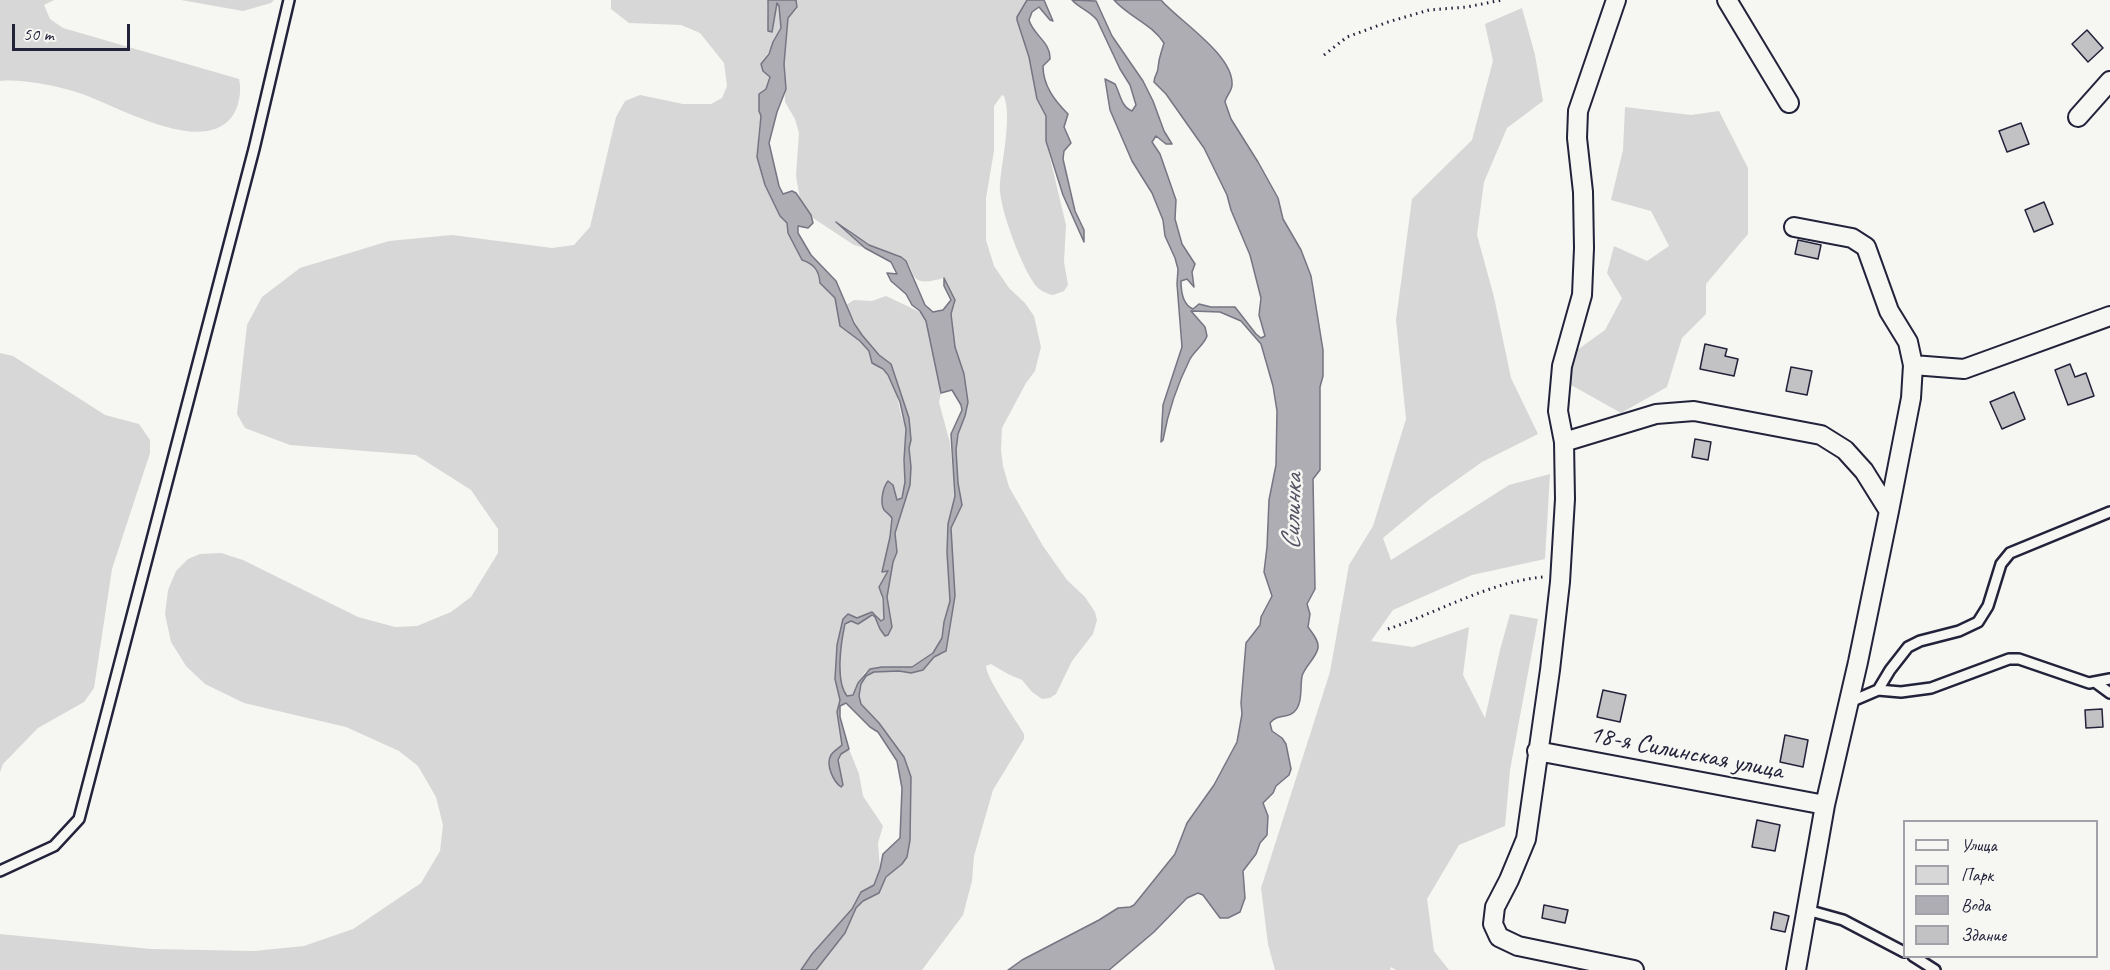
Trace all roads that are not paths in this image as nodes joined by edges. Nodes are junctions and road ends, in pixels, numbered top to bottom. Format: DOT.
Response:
graph roads {
  1 [pos="289,0"];
  2 [pos="1616,0"];
  3 [pos="1727,0"];
  4 [pos="2110,81"];
  5 [pos="1789,103"];
  6 [pos="2078,117"];
  7 [pos="1794,226"];
  8 [pos="2110,316"];
  9 [pos="1913,365"];
  10 [pos="1564,442"];
  11 [pos="1889,511"];
  12 [pos="2110,512"];
  13 [pos="2110,679"];
  14 [pos="2095,682"];
  15 [pos="1878,690"];
  16 [pos="2110,693"];
  17 [pos="1849,702"];
  18 [pos="1537,751"];
  19 [pos="1824,805"];
  20 [pos="0,872"];
  21 [pos="1807,910"];
  22 [pos="1903,951"];
  23 [pos="1914,958"];
  24 [pos="1634,970"];
  25 [pos="1796,970"];
  26 [pos="1935,970"];
  1 -- 20 [label="lane"];
  2 -- 10 [label="street"];
  3 -- 5 [label="street"];
  4 -- 6 [label="street"];
  7 -- 9 [label="street"];
  8 -- 9 [label="street"];
  9 -- 11 [label="street"];
  10 -- 11 [label="street"];
  10 -- 18 [label="street"];
  11 -- 17 [label="street"];
  12 -- 15 [label="lane"];
  13 -- 14 [label="lane"];
  14 -- 15 [label="lane"];
  14 -- 16 [label="lane"];
  15 -- 17 [label="lane"];
  17 -- 19 [label="street"];
  18 -- 19 [label="street, 18-я Силинская улица"];
  18 -- 24 [label="street"];
  19 -- 21 [label="street"];
  21 -- 22 [label="lane"];
  21 -- 25 [label="street"];
  23 -- 26 [label="lane"];
}
